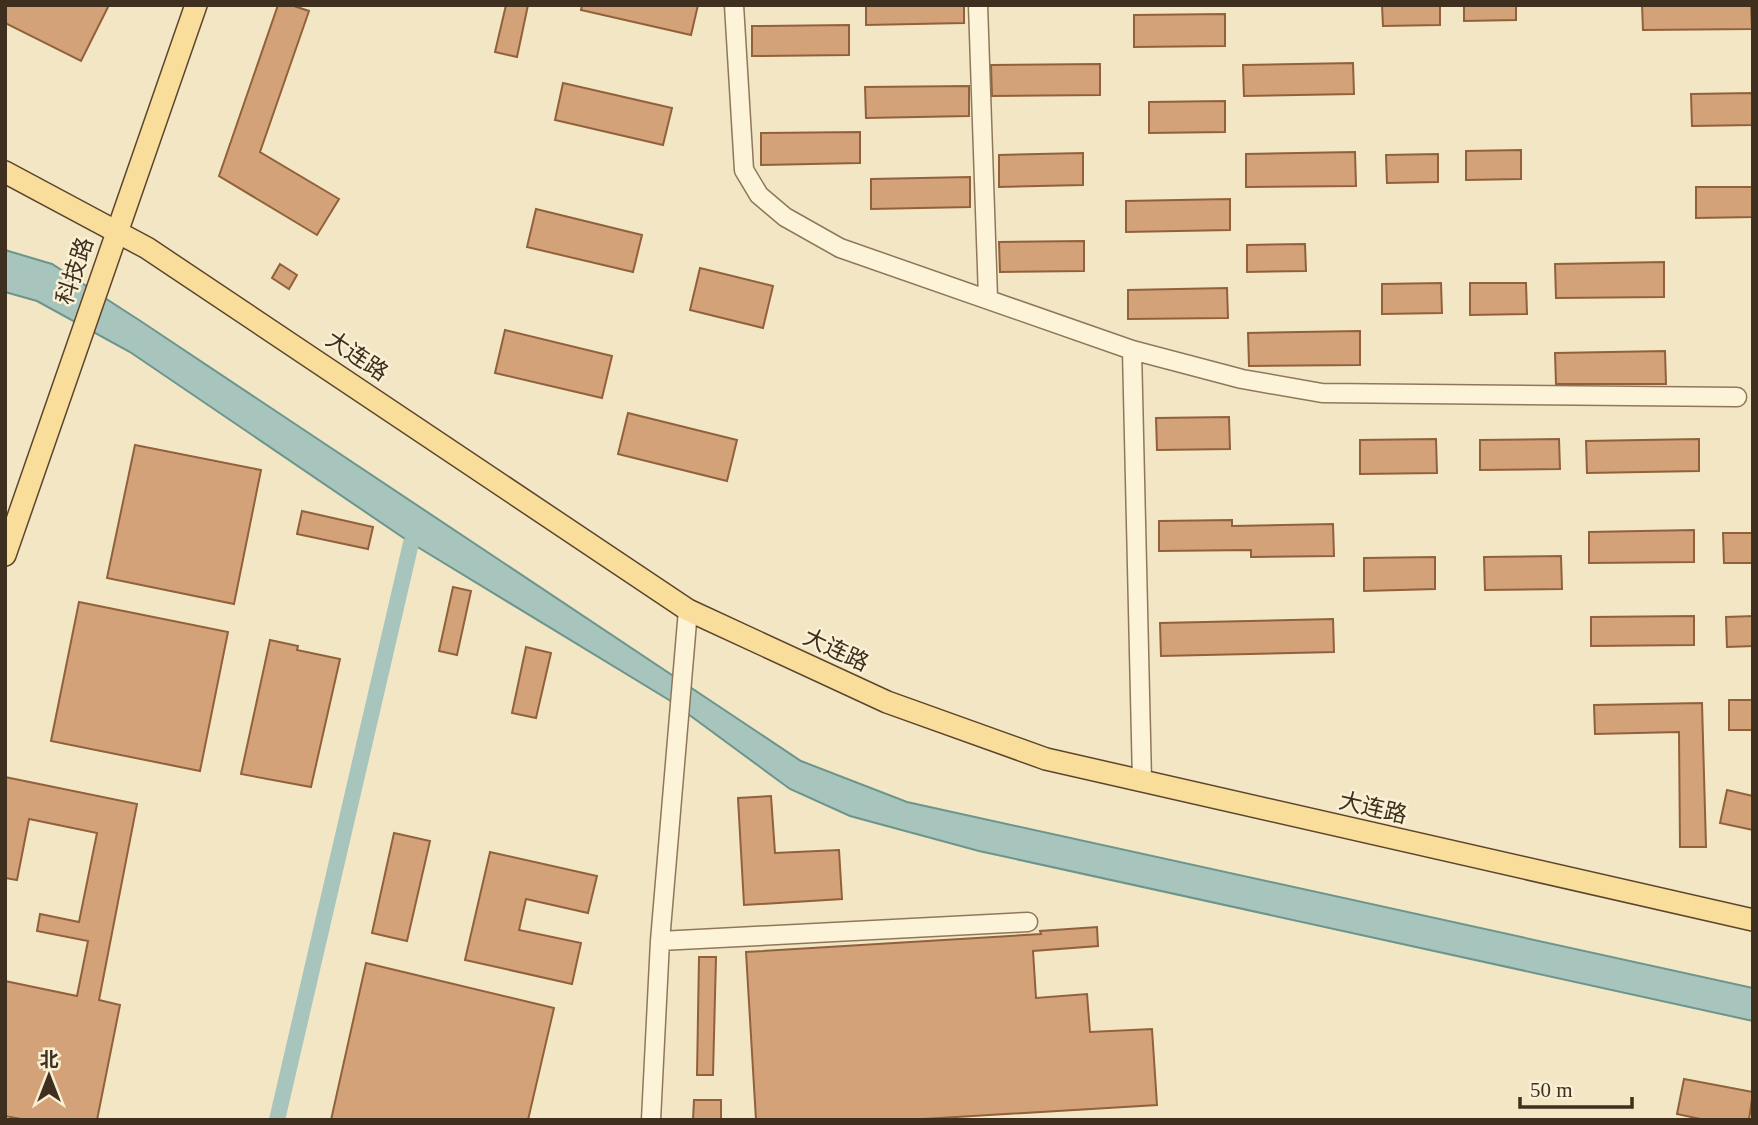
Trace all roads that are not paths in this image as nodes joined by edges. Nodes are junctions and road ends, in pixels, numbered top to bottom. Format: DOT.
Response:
graph roads {
  1 [pos="196,5"];
  2 [pos="734,5"];
  3 [pos="978,5"];
  4 [pos="5,172"];
  5 [pos="117,229"];
  6 [pos="988,298"];
  7 [pos="1132,350"];
  8 [pos="1737,397"];
  9 [pos="5,555"];
  10 [pos="688,610"];
  11 [pos="1142,781"];
  12 [pos="1753,920"];
  13 [pos="1028,922"];
  14 [pos="660,941"];
  15 [pos="652,1120"];
  1 -- 5 [label="main road, 科技路"];
  2 -- 6 [label="street"];
  3 -- 6 [label="street"];
  4 -- 5 [label="main road, 大连路"];
  5 -- 9 [label="main road, 科技路"];
  5 -- 10 [label="main road, 大连路"];
  6 -- 7 [label="street"];
  7 -- 8 [label="street"];
  7 -- 11 [label="street"];
  10 -- 11 [label="main road, 大连路"];
  10 -- 14 [label="street"];
  11 -- 12 [label="main road, 大连路"];
  13 -- 14 [label="street"];
  14 -- 15 [label="street"];
}
